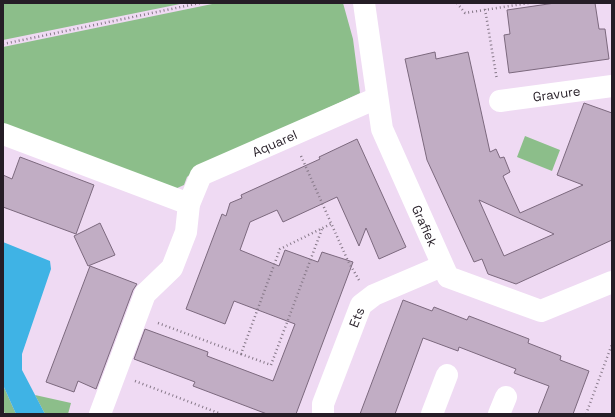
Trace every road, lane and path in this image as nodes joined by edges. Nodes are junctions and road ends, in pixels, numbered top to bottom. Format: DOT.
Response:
graph roads {
  1 [pos="200,3"];
  2 [pos="364,3"];
  3 [pos="457,3"];
  4 [pos="529,3"];
  5 [pos="485,9"];
  6 [pos="3,44"];
  7 [pos="612,86"];
  8 [pos="377,98"];
  9 [pos="500,101"];
  10 [pos="3,134"];
  11 [pos="293,135"];
  12 [pos="189,204"];
  13 [pos="331,224"];
  14 [pos="322,229"];
  15 [pos="442,266"];
  16 [pos="612,281"];
  17 [pos="367,299"];
  18 [pos="137,315"];
  19 [pos="612,344"];
  20 [pos="242,354"];
  21 [pos="115,374"];
  22 [pos="446,374"];
  23 [pos="100,414"];
  24 [pos="221,414"];
  25 [pos="323,414"];
  26 [pos="432,414"];
  27 [pos="586,414"];
  1 -- 6 [label="path"];
  2 -- 8 [label="street, Grafiek"];
  3 -- 5 [label="path"];
  4 -- 5 [label="path"];
  5 -- 9 [label="path"];
  7 -- 9 [label="street, Gravure"];
  8 -- 11 [label="street, Aquarel"];
  8 -- 15 [label="street, Grafiek"];
  10 -- 12 [label="street"];
  11 -- 12 [label="street, Aquarel"];
  11 -- 13 [label="path"];
  12 -- 18 [label="street, Aquarel"];
  13 -- 14 [label="path"];
  13 -- 17 [label="path"];
  14 -- 20 [label="path"];
  14 -- 20 [label="path"];
  15 -- 16 [label="street, Grafiek"];
  15 -- 17 [label="street, Ets"];
  17 -- 25 [label="street, Ets"];
  18 -- 20 [label="path"];
  18 -- 21 [label="street, Aquarel"];
  19 -- 27 [label="path"];
  21 -- 23 [label="street, Aquarel"];
  21 -- 24 [label="path"];
  22 -- 26 [label="street"];
}
